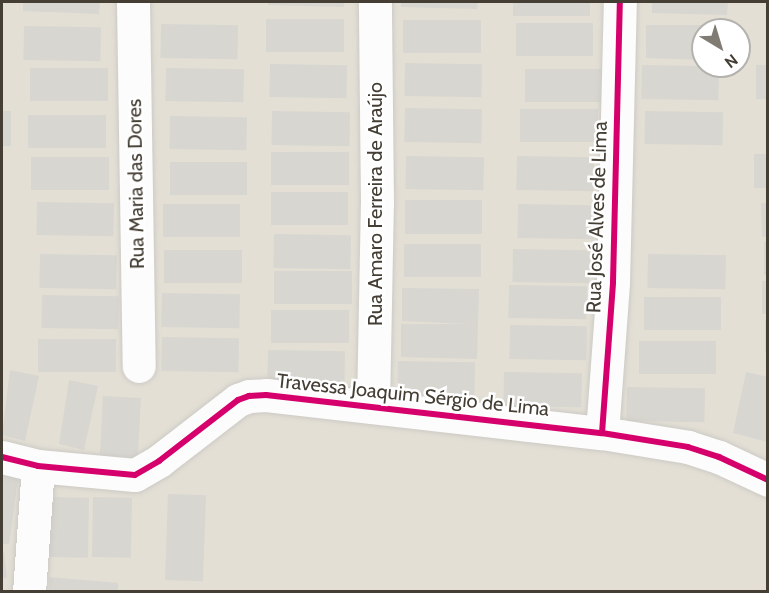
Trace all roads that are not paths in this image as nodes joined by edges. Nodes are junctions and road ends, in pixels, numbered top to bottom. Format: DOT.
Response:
graph roads {
  1 [pos="133,2"];
  2 [pos="375,2"];
  3 [pos="621,2"];
  4 [pos="139,366"];
  5 [pos="373,407"];
  6 [pos="603,433"];
  7 [pos="2,457"];
  8 [pos="38,466"];
  9 [pos="768,480"];
  10 [pos="29,591"];
  1 -- 4 [label="street, Rua Maria das Dores"];
  2 -- 5 [label="street, Rua Amaro Ferreira de Araújo"];
  3 -- 6 [label="street, Rua José Alves de Lima"];
  5 -- 6 [label="street, Travessa Joaquim Sérgio de Lima"];
  5 -- 8 [label="street, Travessa Joaquim Sérgio de Lima"];
  6 -- 9 [label="street, Travessa Joaquim Sérgio de Lima"];
  7 -- 8 [label="street, Travessa Joaquim Sérgio de Lima"];
  8 -- 10 [label="street"];
}
